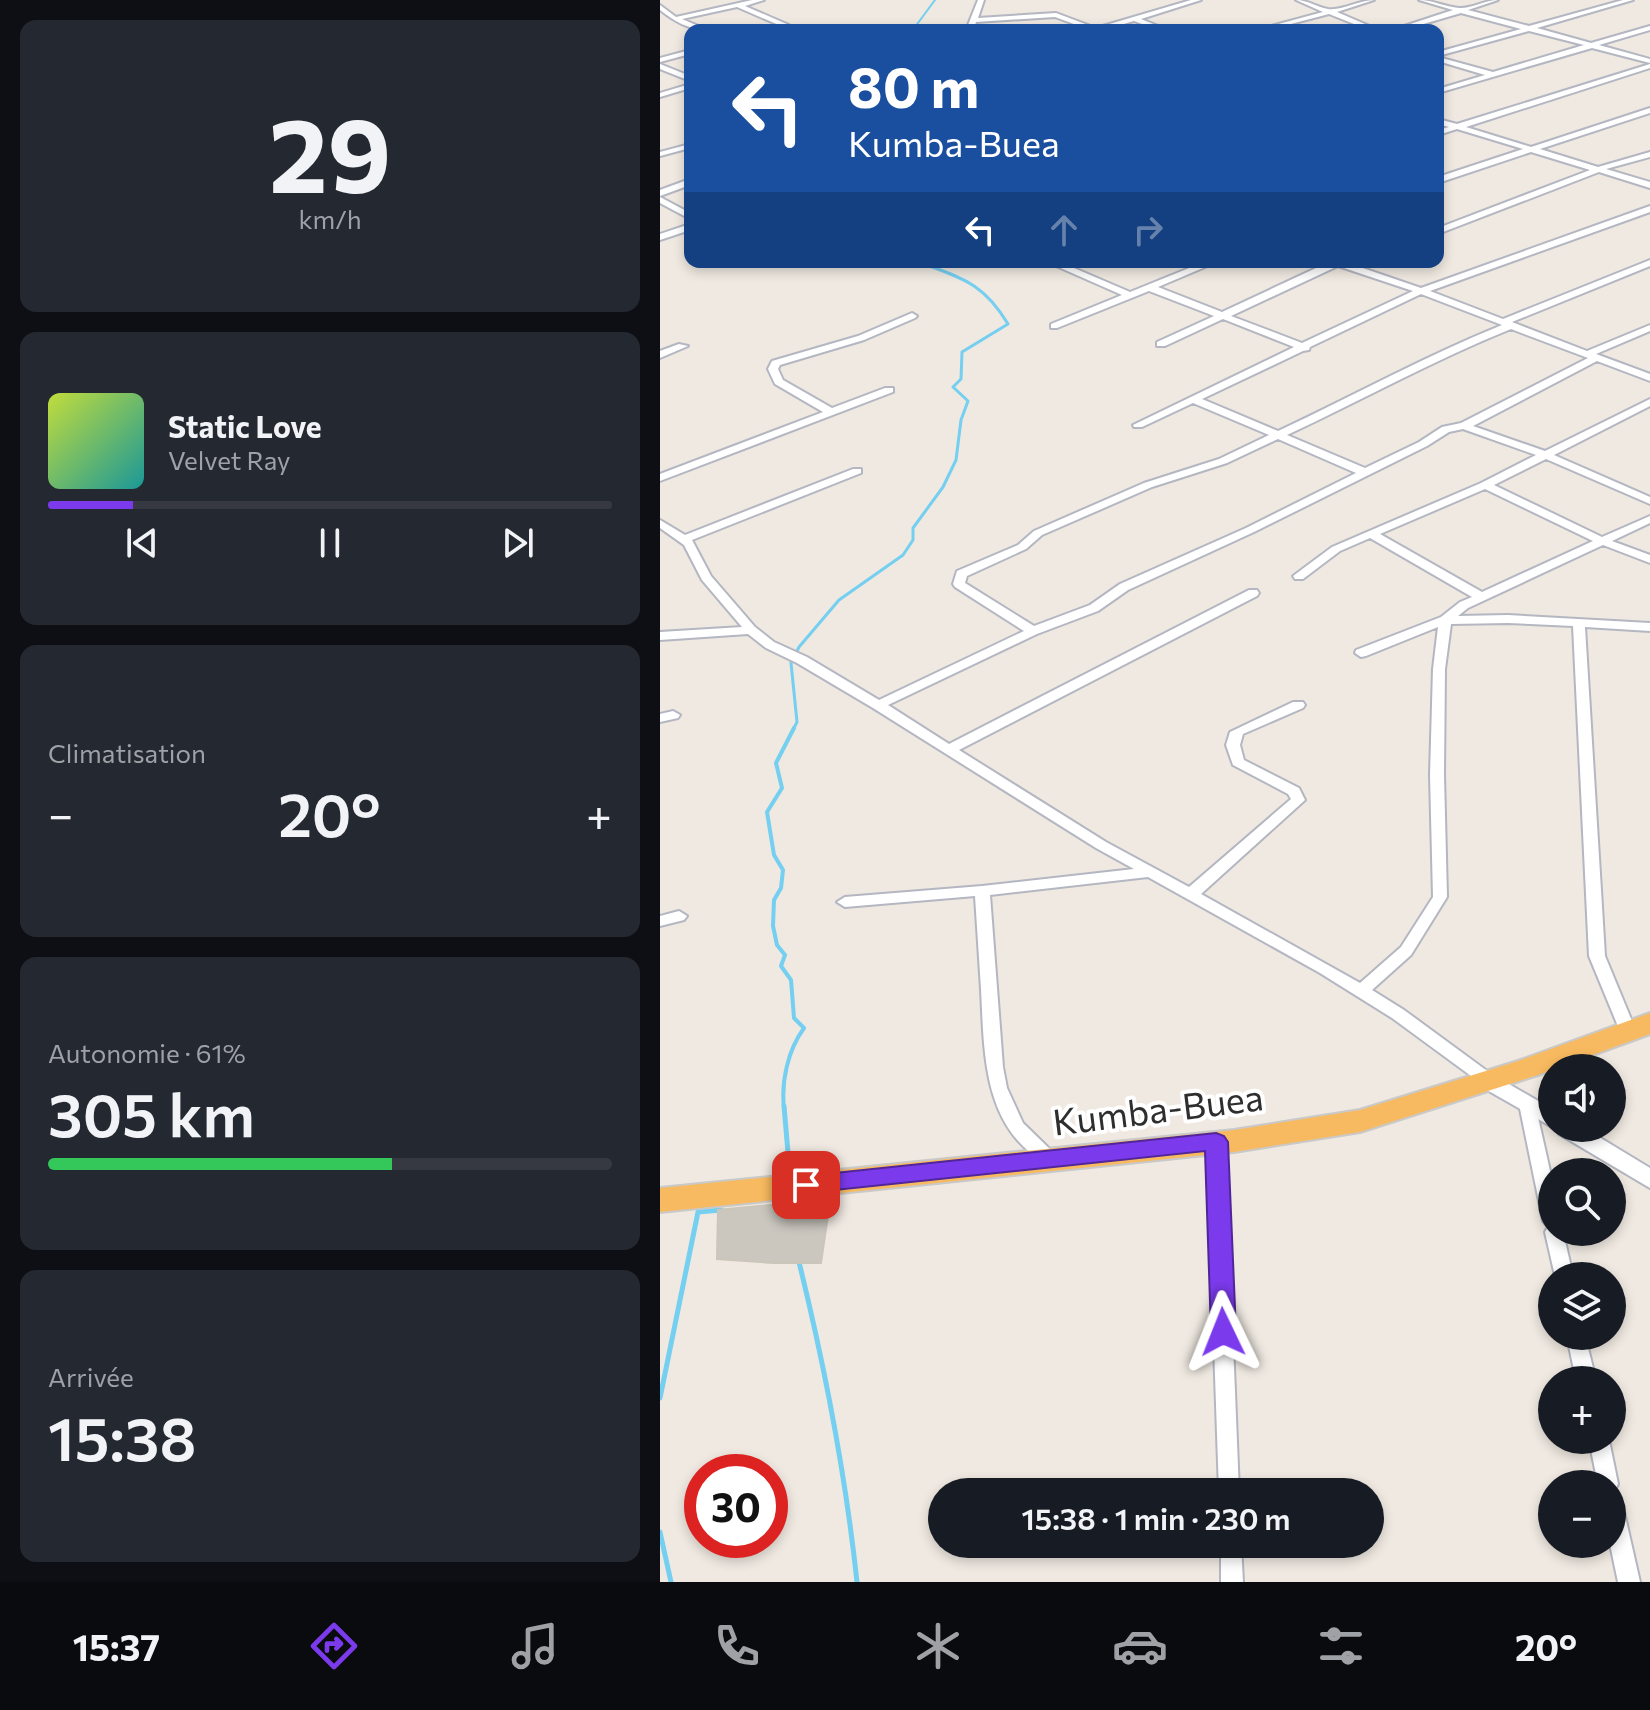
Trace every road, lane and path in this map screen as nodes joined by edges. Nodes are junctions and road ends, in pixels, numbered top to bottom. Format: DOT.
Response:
graph roads {
  1 [pos="761,0"];
  2 [pos="981,0"];
  3 [pos="1198,0"];
  4 [pos="1299,0"];
  5 [pos="1371,0"];
  6 [pos="1422,0"];
  7 [pos="1495,0"];
  8 [pos="1603,0"];
  9 [pos="1630,0"];
  10 [pos="1617,4"];
  11 [pos="738,5"];
  12 [pos="660,7"];
  13 [pos="1462,11"];
  14 [pos="1330,12"];
  15 [pos="1133,18"];
  16 [pos="675,19"];
  17 [pos="974,20"];
  18 [pos="688,24"];
  19 [pos="782,24"];
  20 [pos="972,24"];
  21 [pos="1080,24"];
  22 [pos="1114,24"];
  23 [pos="1148,24"];
  24 [pos="1283,24"];
  25 [pos="1360,24"];
  26 [pos="1417,24"];
  27 [pos="1530,28"];
  28 [pos="1650,28"];
  29 [pos="1594,45"];
  30 [pos="684,54"];
  31 [pos="1444,54"];
  32 [pos="1444,58"];
  33 [pos="660,60"];
  34 [pos="1650,64"];
  35 [pos="660,66"];
  36 [pos="1495,75"];
  37 [pos="684,76"];
  38 [pos="684,88"];
  39 [pos="1444,89"];
  40 [pos="660,95"];
  41 [pos="1650,110"];
  42 [pos="1444,123"];
  43 [pos="1457,127"];
  44 [pos="1444,131"];
  45 [pos="684,148"];
  46 [pos="1526,149"];
  47 [pos="660,154"];
  48 [pos="1650,154"];
  49 [pos="1600,170"];
  50 [pos="1444,178"];
  51 [pos="684,184"];
  52 [pos="1650,185"];
  53 [pos="660,193"];
  54 [pos="660,200"];
  55 [pos="1650,209"];
  56 [pos="684,213"];
  57 [pos="684,229"];
  58 [pos="1444,229"];
  59 [pos="660,237"];
  60 [pos="1650,263"];
  61 [pos="1070,268"];
  62 [pos="1197,268"];
  63 [pos="1324,268"];
  64 [pos="1354,268"];
  65 [pos="1148,287"];
  66 [pos="1421,291"];
  67 [pos="1130,295"];
  68 [pos="912,316"];
  69 [pos="1220,316"];
  70 [pos="1507,324"];
  71 [pos="1054,326"];
  72 [pos="1650,328"];
  73 [pos="1161,344"];
  74 [pos="683,346"];
  75 [pos="1305,348"];
  76 [pos="660,355"];
  77 [pos="1592,356"];
  78 [pos="1650,378"];
  79 [pos="889,390"];
  80 [pos="1193,399"];
  81 [pos="1650,402"];
  82 [pos="830,411"];
  83 [pos="1138,425"];
  84 [pos="1464,426"];
  85 [pos="1276,434"];
  86 [pos="1546,455"];
  87 [pos="857,471"];
  88 [pos="1364,472"];
  89 [pos="660,478"];
  90 [pos="1485,485"];
  91 [pos="1650,501"];
  92 [pos="1650,519"];
  93 [pos="660,523"];
  94 [pos="1371,534"];
  95 [pos="684,539"];
  96 [pos="1602,541"];
  97 [pos="1650,559"];
  98 [pos="1299,576"];
  99 [pos="1253,593"];
  100 [pos="1482,597"];
  101 [pos="1445,620"];
  102 [pos="1579,623"];
  103 [pos="1650,627"];
  104 [pos="751,630"];
  105 [pos="1033,631"];
  106 [pos="660,636"];
  107 [pos="1361,653"];
  108 [pos="878,705"];
  109 [pos="1298,705"];
  110 [pos="950,749"];
  111 [pos="1151,872"];
  112 [pos="982,891"];
  113 [pos="1191,894"];
  114 [pos="845,902"];
  115 [pos="679,916"];
  116 [pos="660,921"];
  117 [pos="1361,991"];
  118 [pos="1639,1027"];
  119 [pos="1488,1080"];
  120 [pos="1527,1104"];
  121 [pos="1538,1111"];
  122 [pos="1216,1142"];
  123 [pos="1590,1142"];
  124 [pos="1539,1158"];
  125 [pos="1052,1161"];
  126 [pos="1650,1179"];
  127 [pos="660,1200"];
  128 [pos="1228,1478"];
  129 [pos="1231,1558"];
  130 [pos="1624,1558"];
  131 [pos="1232,1582"];
  132 [pos="1629,1582"];
  1 -- 11 [label="street"];
  2 -- 17 [label="street"];
  3 -- 15 [label="street"];
  4 -- 14 [label="street"];
  5 -- 14 [label="street"];
  6 -- 13 [label="street"];
  7 -- 13 [label="street"];
  8 -- 10 [label="street"];
  9 -- 10 [label="street"];
  10 -- 27 [label="street"];
  11 -- 16 [label="street"];
  11 -- 19 [label="street"];
  12 -- 16 [label="street"];
  13 -- 26 [label="street"];
  13 -- 27 [label="street"];
  14 -- 24 [label="street"];
  14 -- 25 [label="street"];
  15 -- 22 [label="street"];
  15 -- 23 [label="street"];
  16 -- 18 [label="street"];
  17 -- 20 [label="street"];
  17 -- 21 [label="street"];
  27 -- 29 [label="street"];
  27 -- 31 [label="street"];
  28 -- 29 [label="street"];
  29 -- 34 [label="street"];
  29 -- 36 [label="street"];
  30 -- 33 [label="street"];
  32 -- 36 [label="street"];
  34 -- 43 [label="street"];
  35 -- 37 [label="street"];
  36 -- 39 [label="street"];
  38 -- 40 [label="street"];
  41 -- 46 [label="street"];
  42 -- 43 [label="street"];
  43 -- 44 [label="street"];
  43 -- 46 [label="street"];
  45 -- 47 [label="street"];
  46 -- 49 [label="street"];
  46 -- 50 [label="street"];
  48 -- 49 [label="street"];
  49 -- 52 [label="street"];
  49 -- 58 [label="street"];
  51 -- 53 [label="street"];
  54 -- 56 [label="street"];
  55 -- 66 [label="street"];
  57 -- 59 [label="street"];
  60 -- 70 [label="street"];
  61 -- 67 [label="street"];
  62 -- 65 [label="street"];
  63 -- 69 [label="street"];
  64 -- 66 [label="street"];
  65 -- 67 [label="street"];
  65 -- 69 [label="street"];
  66 -- 70 [label="street"];
  66 -- 75 [label="street"];
  67 -- 71 [label="street"];
  68 -- 82 [label="street"];
  69 -- 73 [label="street"];
  69 -- 75 [label="street"];
  70 -- 77 [label="street"];
  70 -- 85 [label="street"];
  72 -- 77 [label="street"];
  74 -- 76 [label="street"];
  75 -- 80 [label="street"];
  77 -- 78 [label="street"];
  77 -- 84 [label="street"];
  79 -- 82 [label="street"];
  80 -- 83 [label="street"];
  80 -- 85 [label="street"];
  81 -- 86 [label="street"];
  82 -- 89 [label="street"];
  84 -- 86 [label="street"];
  84 -- 88 [label="street"];
  85 -- 88 [label="street"];
  85 -- 105 [label="street"];
  86 -- 90 [label="street"];
  86 -- 91 [label="street"];
  87 -- 95 [label="street"];
  88 -- 105 [label="street"];
  90 -- 94 [label="street"];
  90 -- 96 [label="street"];
  92 -- 96 [label="street"];
  93 -- 95 [label="street"];
  94 -- 98 [label="street"];
  94 -- 100 [label="street"];
  95 -- 104 [label="street"];
  96 -- 97 [label="street"];
  96 -- 100 [label="street"];
  99 -- 110 [label="street"];
  100 -- 101 [label="street"];
  101 -- 102 [label="street"];
  101 -- 107 [label="street"];
  101 -- 117 [label="street"];
  102 -- 103 [label="street"];
  102 -- 118 [label="street"];
  104 -- 106 [label="street"];
  104 -- 108 [label="street"];
  105 -- 108 [label="street"];
  108 -- 110 [label="street"];
  109 -- 113 [label="street"];
  110 -- 111 [label="street"];
  111 -- 112 [label="street"];
  111 -- 113 [label="street"];
  112 -- 114 [label="street"];
  112 -- 125 [label="street"];
  113 -- 117 [label="street"];
  115 -- 116 [label="street"];
  117 -- 119 [label="street"];
  118 -- 119 [label="highway, Kumba-Buea"];
  119 -- 120 [label="street"];
  119 -- 122 [label="highway, Kumba-Buea"];
  120 -- 121 [label="street"];
  120 -- 124 [label="street"];
  122 -- 125 [label="highway, Kumba-Buea"];
  122 -- 128 [label="street"];
  123 -- 126 [label="street"];
  125 -- 127 [label="highway, Kumba-Buea"];
  129 -- 131 [label="street"];
  130 -- 132 [label="street"];
}
